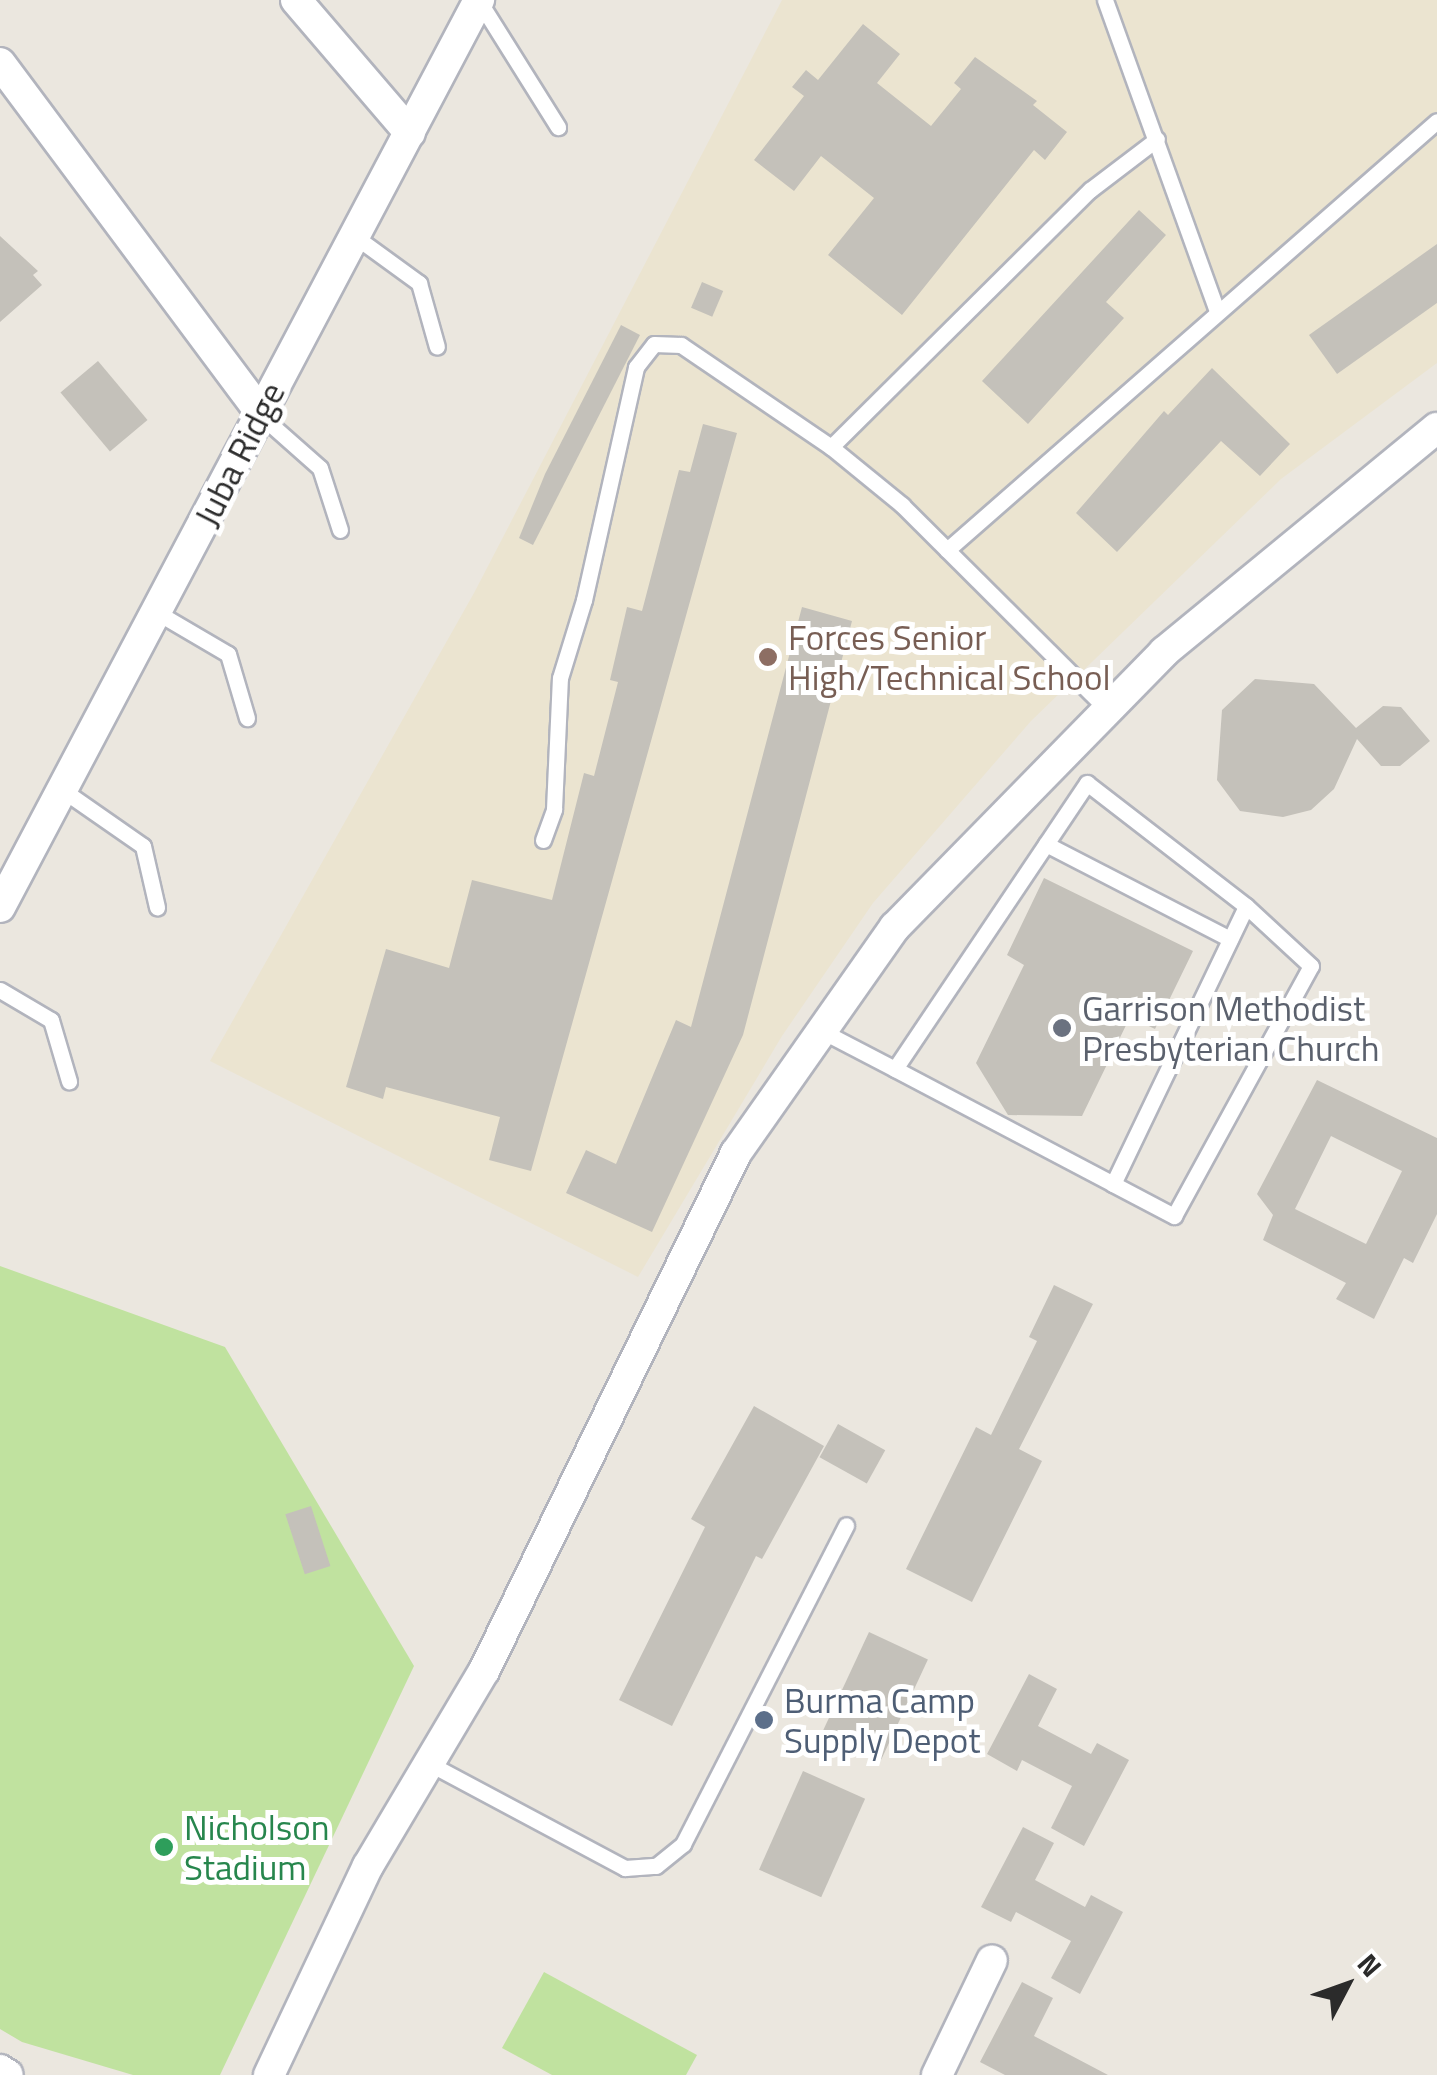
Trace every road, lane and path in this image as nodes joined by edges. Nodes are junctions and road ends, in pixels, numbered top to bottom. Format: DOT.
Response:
graph roads {
  1 [pos="296,0"];
  2 [pos="479,0"];
  3 [pos="1104,0"];
  4 [pos="0,63"];
  5 [pos="1437,121"];
  6 [pos="558,127"];
  7 [pos="410,133"];
  8 [pos="1157,139"];
  9 [pos="354,234"];
  10 [pos="1216,309"];
  11 [pos="437,347"];
  12 [pos="260,413"];
  13 [pos="1437,428"];
  14 [pos="831,446"];
  15 [pos="340,530"];
  16 [pos="948,550"];
  17 [pos="158,612"];
  18 [pos="1105,706"];
  19 [pos="246,718"];
  20 [pos="64,791"];
  21 [pos="543,840"];
  22 [pos="1046,844"];
  23 [pos="1246,906"];
  24 [pos="158,907"];
  25 [pos="0,908"];
  26 [pos="1230,940"];
  27 [pos="0,990"];
  28 [pos="822,1031"];
  29 [pos="896,1069"];
  30 [pos="69,1081"];
  31 [pos="1113,1184"];
  32 [pos="846,1525"];
  33 [pos="432,1765"];
  34 [pos="992,1960"];
  35 [pos="0,2070"];
  36 [pos="8,2075"];
  37 [pos="269,2075"];
  38 [pos="937,2075"];
  1 -- 7 [label="street"];
  2 -- 6 [label="lane"];
  2 -- 7 [label="street, Juba Ridge"];
  3 -- 8 [label="lane"];
  4 -- 12 [label="street"];
  5 -- 10 [label="lane"];
  7 -- 9 [label="street, Juba Ridge"];
  8 -- 10 [label="lane"];
  8 -- 14 [label="lane"];
  9 -- 11 [label="lane"];
  9 -- 12 [label="street, Juba Ridge"];
  10 -- 16 [label="lane"];
  12 -- 15 [label="lane"];
  12 -- 17 [label="street, Juba Ridge"];
  13 -- 18 [label="street"];
  14 -- 16 [label="lane"];
  14 -- 21 [label="lane"];
  16 -- 18 [label="lane"];
  17 -- 19 [label="lane"];
  17 -- 20 [label="street, Juba Ridge"];
  18 -- 28 [label="street"];
  20 -- 24 [label="lane"];
  20 -- 25 [label="street, Juba Ridge"];
  22 -- 23 [label="lane"];
  22 -- 26 [label="lane"];
  22 -- 29 [label="lane"];
  23 -- 26 [label="lane"];
  23 -- 31 [label="lane"];
  26 -- 31 [label="lane"];
  27 -- 30 [label="lane"];
  28 -- 29 [label="lane"];
  28 -- 33 [label="street"];
  29 -- 31 [label="lane"];
  32 -- 33 [label="lane"];
  33 -- 37 [label="street"];
  34 -- 38 [label="street"];
  35 -- 36 [label="street"];
}
